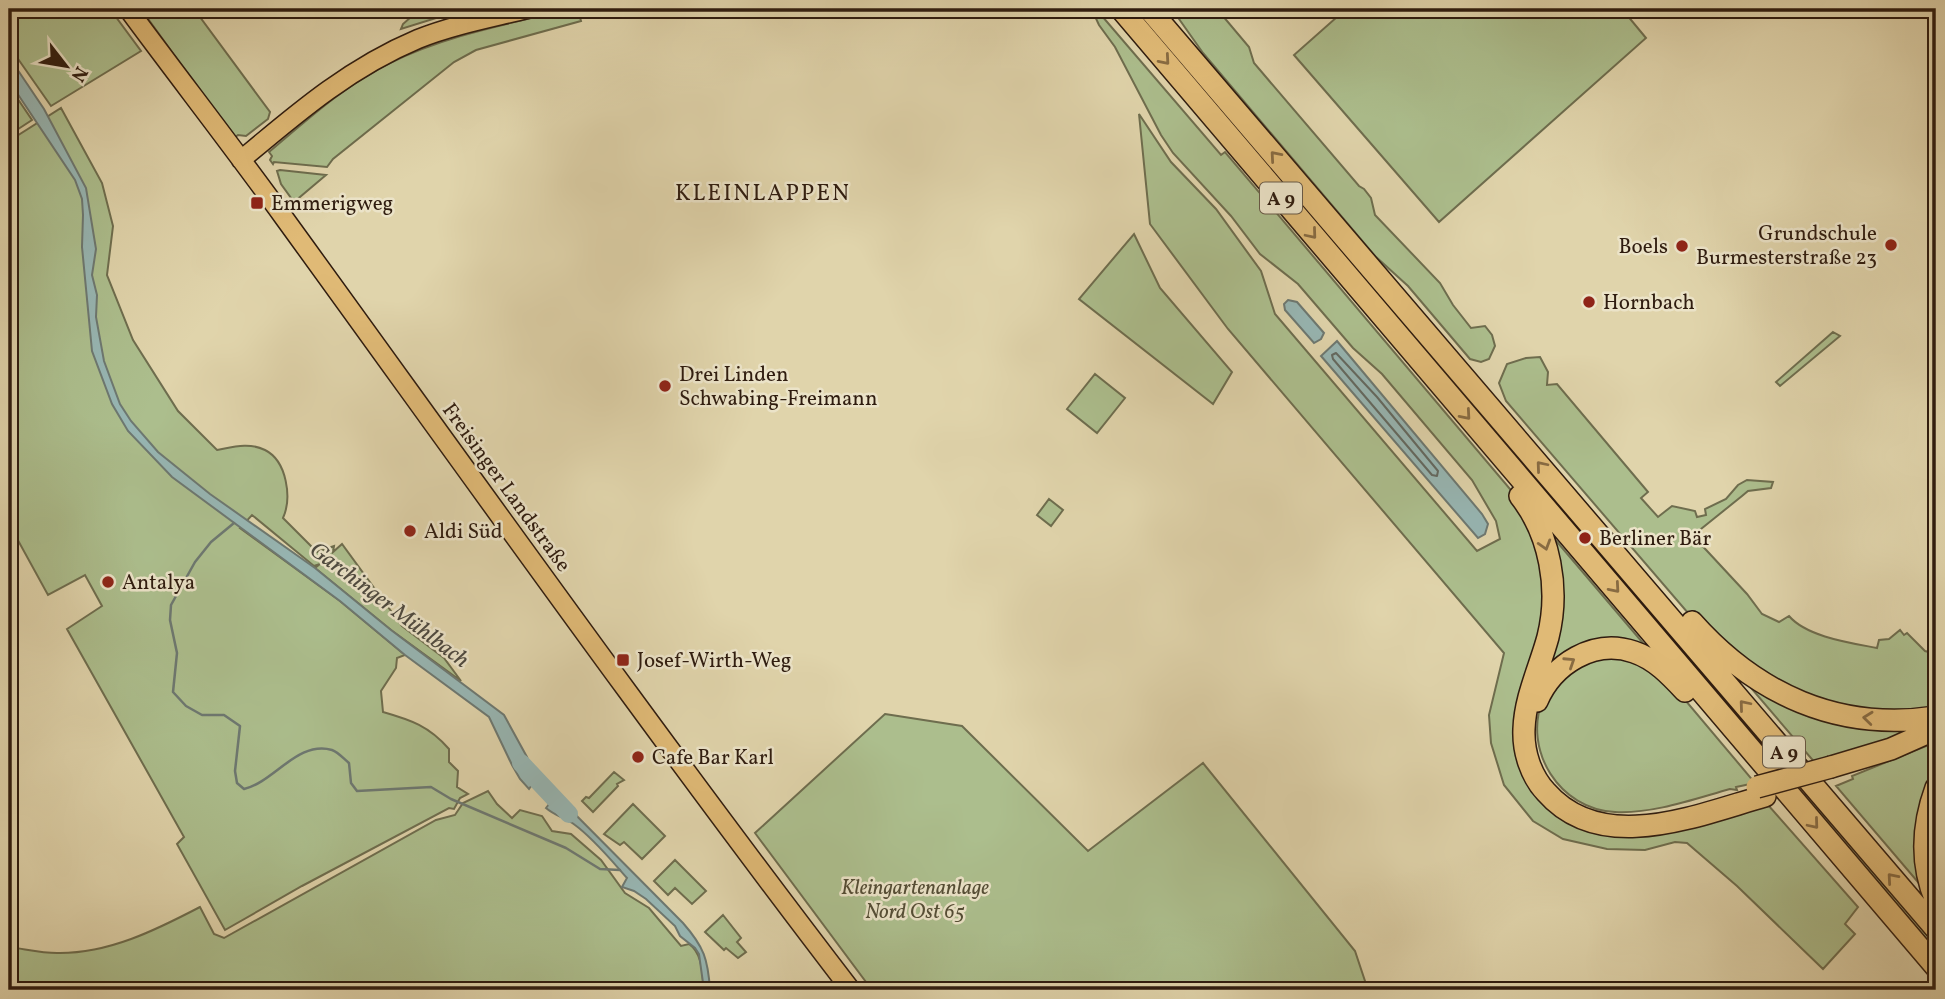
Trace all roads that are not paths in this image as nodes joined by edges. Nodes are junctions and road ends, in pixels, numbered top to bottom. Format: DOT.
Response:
graph roads {
  1 [pos="128,9"];
  2 [pos="527,9"];
  3 [pos="1121,9"];
  4 [pos="1149,9"];
  5 [pos="1164,9"];
  6 [pos="1186,51"];
  7 [pos="241,160"];
  8 [pos="1490,443"];
  9 [pos="1633,574"];
  10 [pos="1936,717"];
  11 [pos="1936,729"];
  12 [pos="1739,735"];
  13 [pos="1936,740"];
  14 [pos="1832,772"];
  15 [pos="1936,788"];
  16 [pos="1761,792"];
  17 [pos="1936,901"];
  18 [pos="1936,929"];
  19 [pos="1936,967"];
  20 [pos="851,990"];
  1 -- 7 [label="main road, Freisinger Landstraße"];
  2 -- 7 [label="main road"];
  3 -- 8 [label="highway, A 9, one-way"];
  4 -- 6 [label="highway, A 9"];
  5 -- 6 [label="highway"];
  9 -- 6 [label="highway, A 9, one-way"];
  7 -- 20 [label="main road, Freisinger Landstraße"];
  8 -- 12 [label="highway, A 9, one-way"];
  8 -- 16 [label="highway, one-way"];
  10 -- 9 [label="highway, one-way"];
  18 -- 9 [label="highway, A 9, one-way"];
  11 -- 14 [label="highway"];
  16 -- 12 [label="highway, one-way"];
  12 -- 19 [label="highway, A 9, one-way"];
  13 -- 14 [label="highway"];
  14 -- 16 [label="highway"];
  15 -- 17 [label="highway"];
}
